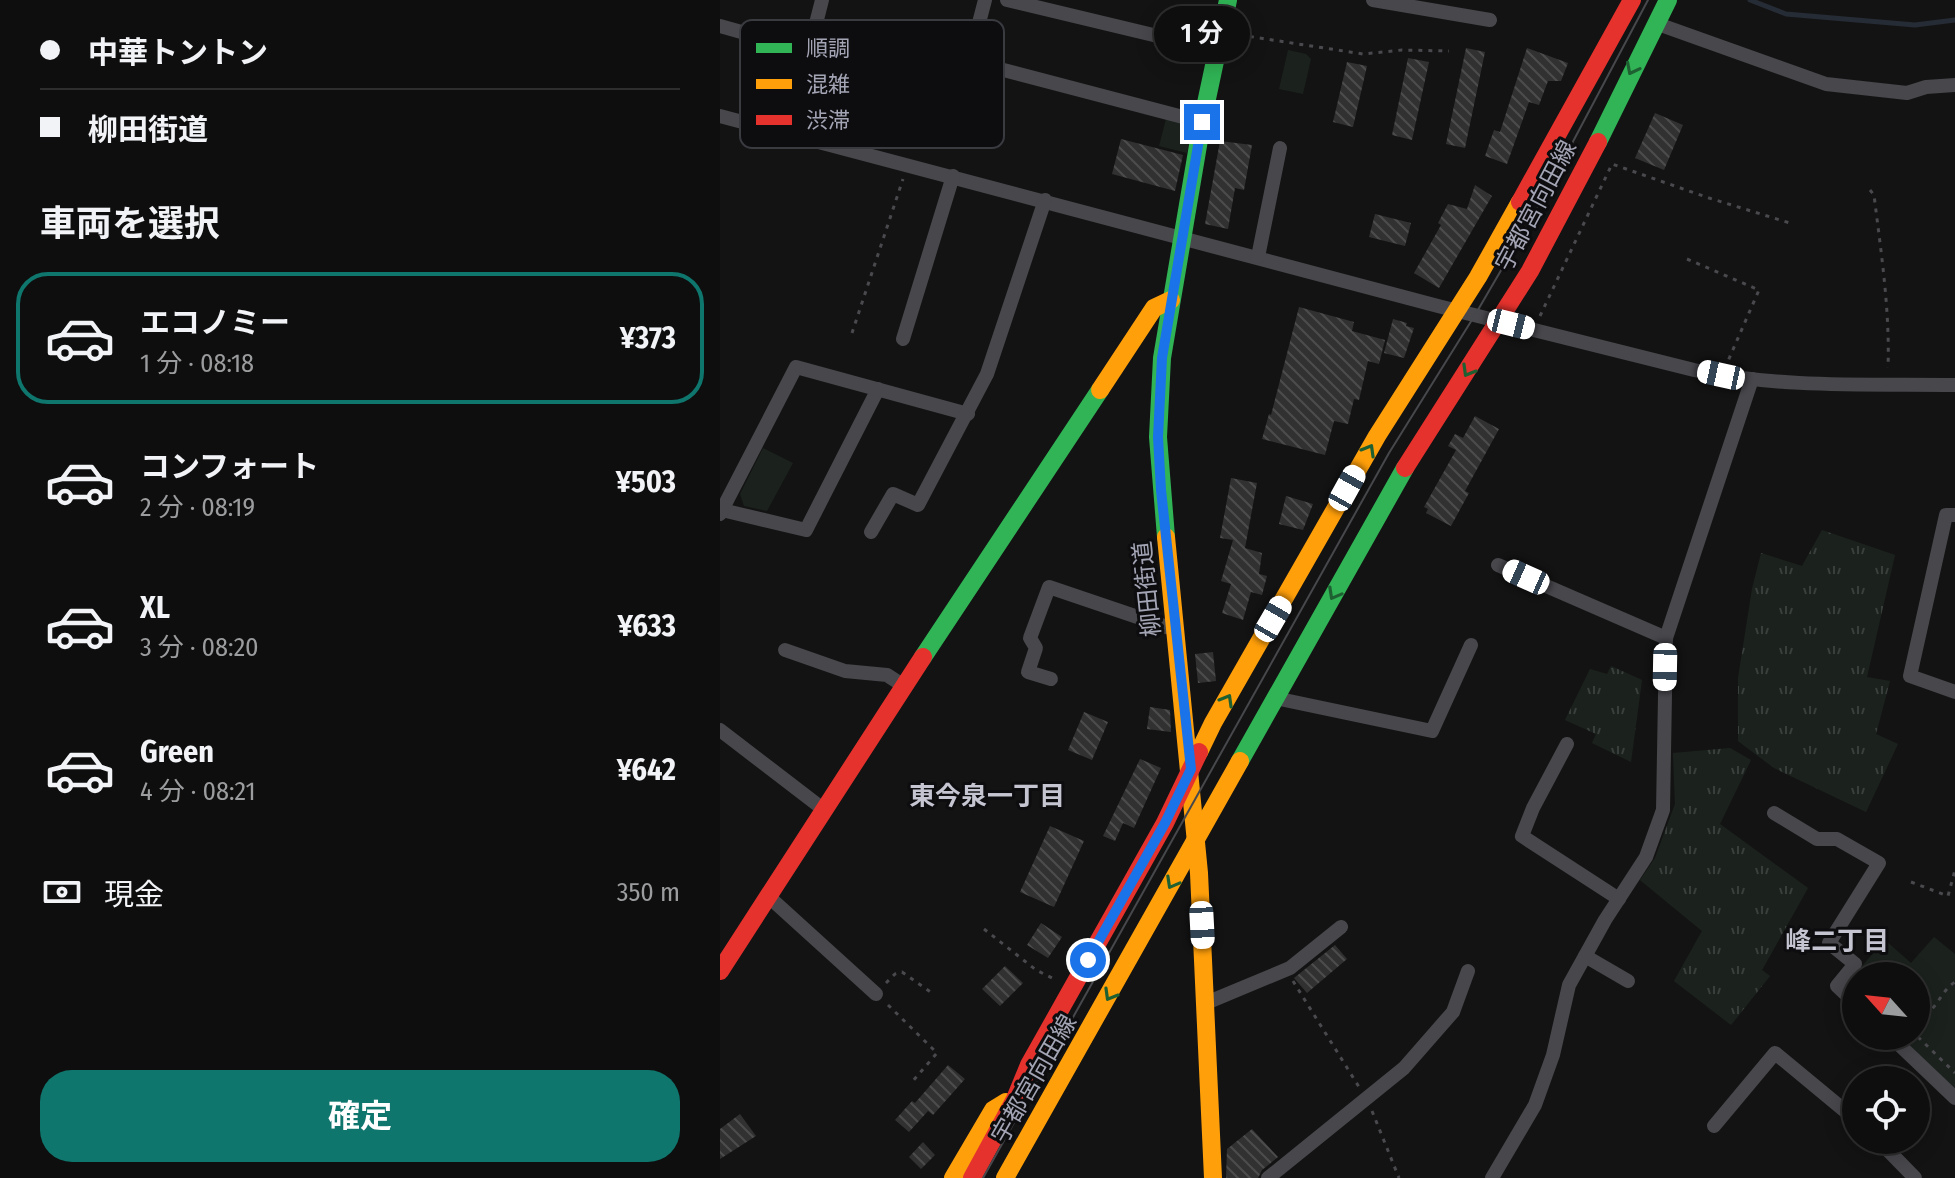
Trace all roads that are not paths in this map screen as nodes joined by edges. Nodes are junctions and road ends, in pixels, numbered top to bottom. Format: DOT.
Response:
graph roads {
  1 [pos="822,0"];
  2 [pos="985,0"];
  3 [pos="1007,0"];
  4 [pos="1228,0"];
  5 [pos="1373,0"];
  6 [pos="1632,0"];
  7 [pos="1668,0"];
  8 [pos="817,20"];
  9 [pos="980,20"];
  10 [pos="1490,20"];
  11 [pos="1655,23"];
  12 [pos="720,26"];
  13 [pos="740,32"];
  14 [pos="1218,41"];
  15 [pos="1004,70"];
  16 [pos="1955,85"];
  17 [pos="720,116"];
  18 [pos="740,121"];
  19 [pos="1202,122"];
  20 [pos="846,148"];
  21 [pos="1280,148"];
  22 [pos="953,176"];
  23 [pos="1045,200"];
  24 [pos="1181,236"];
  25 [pos="1258,257"];
  26 [pos="1171,300"];
  27 [pos="1459,311"];
  28 [pos="1500,321"];
  29 [pos="903,339"];
  30 [pos="1752,379"];
  31 [pos="1955,385"];
  32 [pos="878,389"];
  33 [pos="968,414"];
  34 [pos="721,512"];
  35 [pos="1955,515"];
  36 [pos="871,532"];
  37 [pos="1498,565"];
  38 [pos="1176,630"];
  39 [pos="1666,638"];
  40 [pos="1471,645"];
  41 [pos="785,650"];
  42 [pos="1051,679"];
  43 [pos="904,686"];
  44 [pos="1955,692"];
  45 [pos="1275,698"];
  46 [pos="720,730"];
  47 [pos="1567,744"];
  48 [pos="1191,769"];
  49 [pos="823,809"];
  50 [pos="1774,813"];
  51 [pos="1196,840"];
  52 [pos="768,896"];
  53 [pos="1619,899"];
  54 [pos="1341,927"];
  55 [pos="1585,956"];
  56 [pos="1853,962"];
  57 [pos="720,971"];
  58 [pos="1468,971"];
  59 [pos="1628,981"];
  60 [pos="876,994"];
  61 [pos="1206,1003"];
  62 [pos="1905,1050"];
  63 [pos="1064,1077"];
  64 [pos="1955,1098"];
  65 [pos="1015,1099"];
  66 [pos="1842,1108"];
  67 [pos="1714,1126"];
  68 [pos="1892,1154"];
  69 [pos="953,1178"];
  70 [pos="972,1178"];
  71 [pos="1005,1178"];
  72 [pos="1021,1178"];
  73 [pos="1213,1178"];
  74 [pos="1268,1178"];
  75 [pos="1492,1178"];
  76 [pos="1915,1178"];
  1 -- 8 [label="street"];
  2 -- 9 [label="street"];
  3 -- 14 [label="street"];
  4 -- 14 [label="main road, 柳田街道"];
  5 -- 10 [label="street"];
  6 -- 27 [label="main road, 宇都宮向田線"];
  7 -- 11 [label="main road, 宇都宮向田線"];
  11 -- 16 [label="street"];
  11 -- 28 [label="main road, 宇都宮向田線, one-way"];
  12 -- 13 [label="street"];
  14 -- 19 [label="main road, 柳田街道"];
  15 -- 19 [label="street"];
  17 -- 18 [label="street"];
  19 -- 24 [label="main road, 柳田街道"];
  20 -- 22 [label="street"];
  21 -- 25 [label="street"];
  22 -- 23 [label="street"];
  22 -- 29 [label="street"];
  23 -- 24 [label="street"];
  23 -- 33 [label="street"];
  24 -- 25 [label="street"];
  24 -- 26 [label="main road, 柳田街道"];
  25 -- 27 [label="street"];
  26 -- 38 [label="main road, 柳田街道"];
  26 -- 43 [label="main road"];
  27 -- 28 [label="street"];
  48 -- 27 [label="main road, 宇都宮向田線, one-way"];
  28 -- 30 [label="street"];
  28 -- 45 [label="main road, 宇都宮向田線, one-way"];
  30 -- 31 [label="street"];
  30 -- 39 [label="street"];
  32 -- 33 [label="street"];
  32 -- 34 [label="street"];
  32 -- 34 [label="street"];
  33 -- 36 [label="street"];
  35 -- 44 [label="street"];
  37 -- 39 [label="street"];
  38 -- 42 [label="street"];
  38 -- 48 [label="main road, 柳田街道"];
  39 -- 53 [label="street"];
  40 -- 45 [label="street"];
  41 -- 43 [label="street"];
  43 -- 49 [label="main road"];
  45 -- 51 [label="main road, 宇都宮向田線"];
  46 -- 49 [label="street"];
  47 -- 53 [label="street"];
  48 -- 51 [label="main road, 柳田街道"];
  48 -- 65 [label="main road, 宇都宮向田線"];
  49 -- 52 [label="main road"];
  50 -- 56 [label="street"];
  51 -- 61 [label="main road, 柳田街道"];
  51 -- 63 [label="main road, 宇都宮向田線, one-way"];
  52 -- 57 [label="main road"];
  52 -- 60 [label="street"];
  53 -- 55 [label="street"];
  54 -- 61 [label="street"];
  55 -- 59 [label="street"];
  55 -- 75 [label="street"];
  58 -- 74 [label="street"];
  61 -- 73 [label="main road, 柳田街道"];
  62 -- 64 [label="street"];
  63 -- 71 [label="main road, 宇都宮向田線"];
  63 -- 72 [label="main road"];
  65 -- 69 [label="main road"];
  65 -- 70 [label="main road, 宇都宮向田線"];
  66 -- 67 [label="street"];
  68 -- 76 [label="street"];
}
